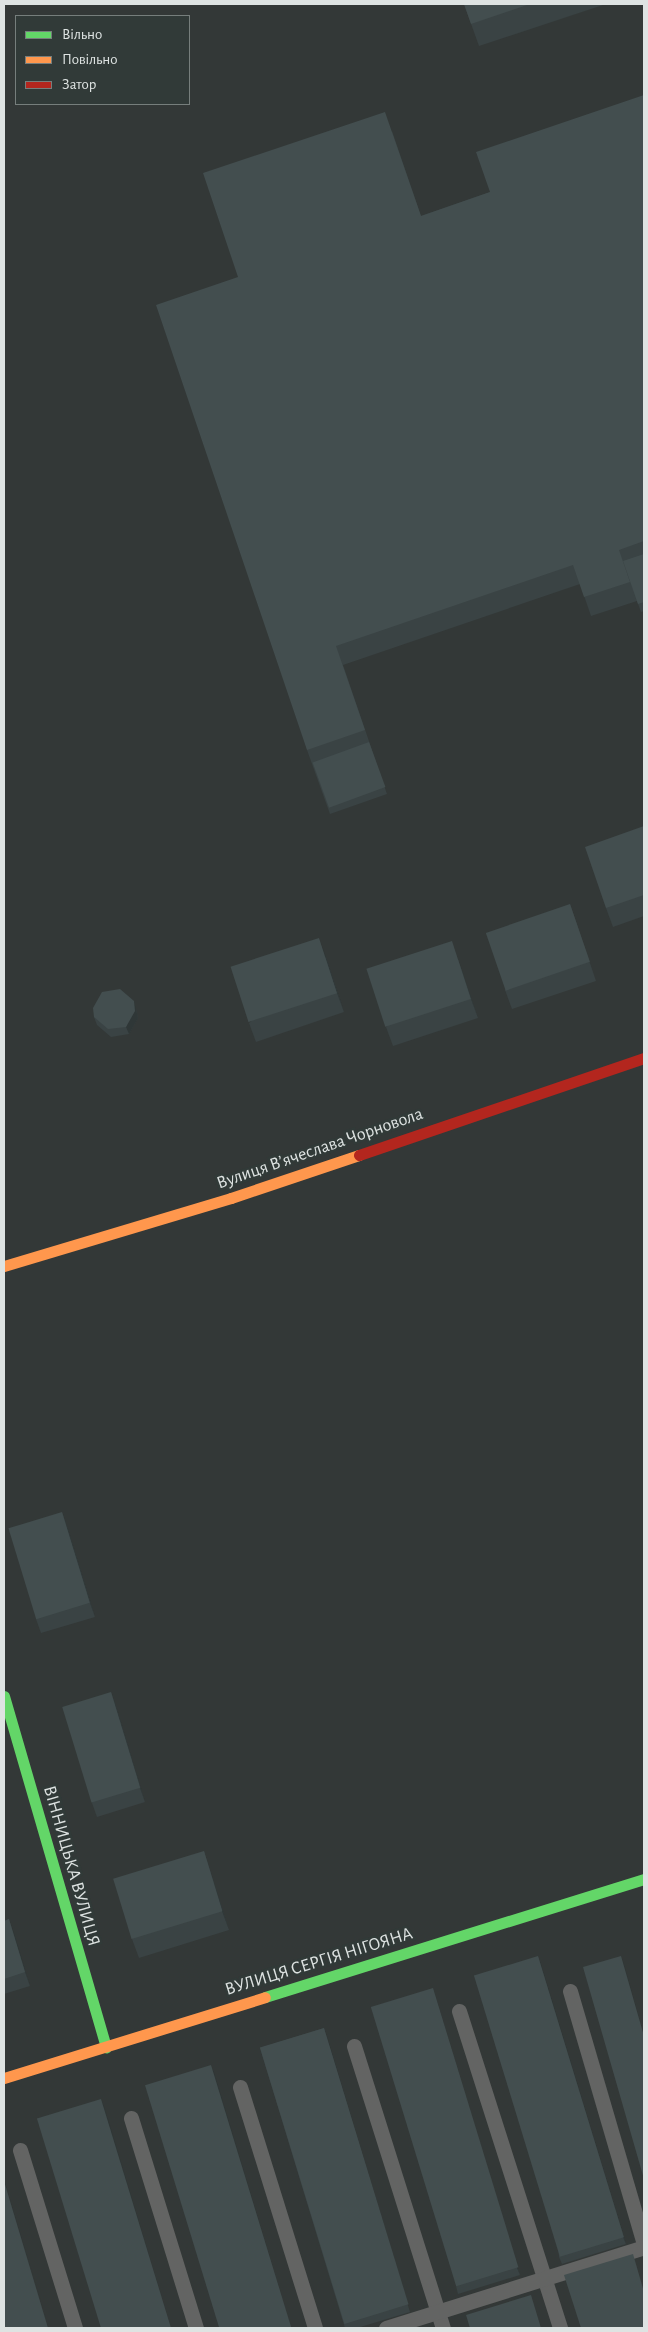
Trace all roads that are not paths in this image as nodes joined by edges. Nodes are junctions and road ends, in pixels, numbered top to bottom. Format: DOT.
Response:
graph roads {
  1 [pos="644,1058"];
  2 [pos="4,1266"];
  3 [pos="4,1696"];
  4 [pos="644,1879"];
  5 [pos="570,1991"];
  6 [pos="459,2011"];
  7 [pos="354,2046"];
  8 [pos="106,2047"];
  9 [pos="4,2078"];
  10 [pos="240,2087"];
  11 [pos="130,2118"];
  12 [pos="20,2150"];
  13 [pos="644,2246"];
  14 [pos="545,2278"];
  15 [pos="438,2312"];
  16 [pos="75,2328"];
  17 [pos="196,2328"];
  18 [pos="315,2328"];
  19 [pos="386,2328"];
  20 [pos="443,2328"];
  21 [pos="560,2328"];
  1 -- 2 [label="street, Вулиця Вʼячеслава Чорновола"];
  3 -- 8 [label="street, ВІННИЦЬКА ВУЛИЦЯ"];
  4 -- 8 [label="street, ВУЛИЦЯ СЕРГІЯ НІГОЯНА"];
  5 -- 13 [label="lane"];
  6 -- 14 [label="lane"];
  7 -- 15 [label="lane"];
  8 -- 9 [label="street, ВУЛИЦЯ СЕРГІЯ НІГОЯНА"];
  10 -- 18 [label="lane"];
  11 -- 17 [label="lane"];
  12 -- 16 [label="lane"];
  13 -- 14 [label="lane"];
  14 -- 15 [label="lane"];
  14 -- 21 [label="lane"];
  15 -- 19 [label="lane"];
  15 -- 20 [label="lane"];
}
